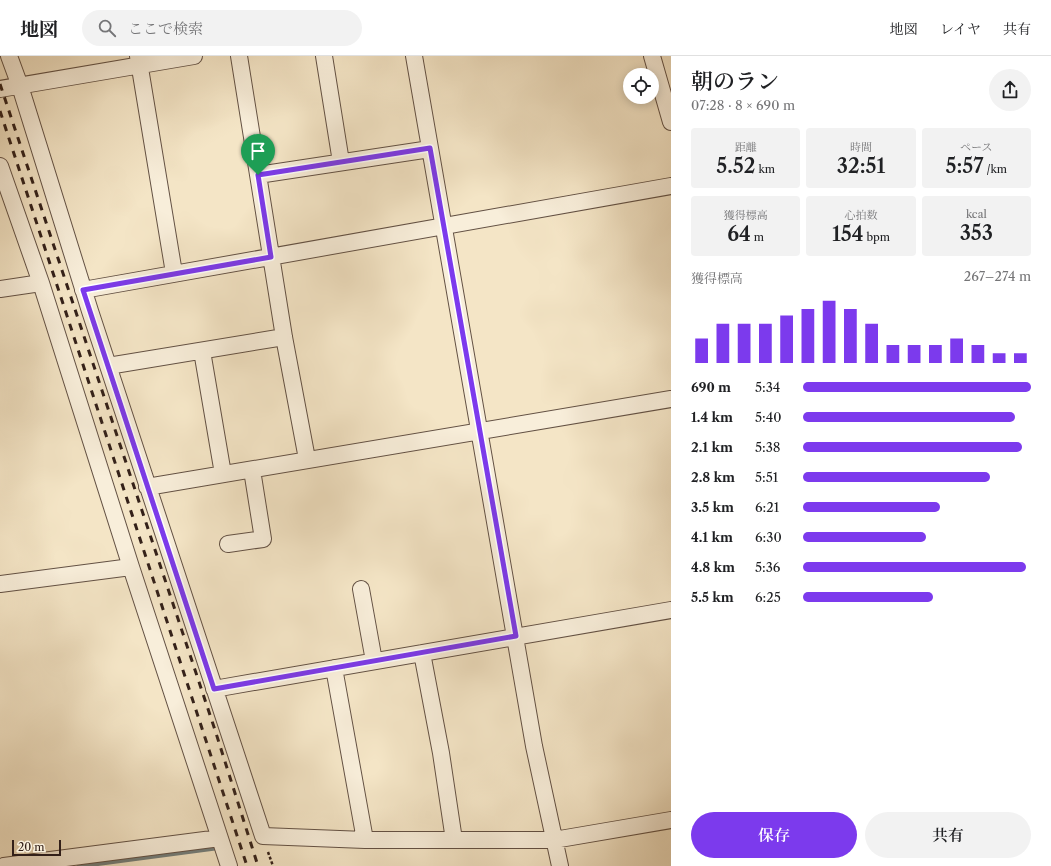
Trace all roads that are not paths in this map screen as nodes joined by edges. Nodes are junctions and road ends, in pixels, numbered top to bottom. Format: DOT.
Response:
graph roads {
  1 [pos="9,56"];
  2 [pos="194,56"];
  3 [pos="239,56"];
  4 [pos="324,56"];
  5 [pos="414,56"];
  6 [pos="652,56"];
  7 [pos="139,61"];
  8 [pos="20,86"];
  9 [pos="0,90"];
  10 [pos="671,122"];
  11 [pos="430,148"];
  12 [pos="341,162"];
  13 [pos="0,166"];
  14 [pos="258,175"];
  15 [pos="671,186"];
  16 [pos="444,227"];
  17 [pos="271,257"];
  18 [pos="174,273"];
  19 [pos="41,284"];
  20 [pos="0,290"];
  21 [pos="83,290"];
  22 [pos="284,337"];
  23 [pos="202,351"];
  24 [pos="108,366"];
  25 [pos="671,399"];
  26 [pos="480,432"];
  27 [pos="307,459"];
  28 [pos="252,470"];
  29 [pos="223,474"];
  30 [pos="147,487"];
  31 [pos="228,544"];
  32 [pos="131,567"];
  33 [pos="0,584"];
  34 [pos="361,589"];
  35 [pos="671,610"];
  36 [pos="516,636"];
  37 [pos="422,653"];
  38 [pos="374,661"];
  39 [pos="334,668"];
  40 [pos="214,689"];
  41 [pos="671,820"];
  42 [pos="220,838"];
  43 [pos="365,840"];
  44 [pos="454,840"];
  45 [pos="554,840"];
  46 [pos="4,866"];
  47 [pos="230,866"];
  48 [pos="560,866"];
  1 -- 8 [label="street"];
  2 -- 7 [label="street"];
  3 -- 14 [label="street"];
  4 -- 12 [label="street"];
  5 -- 11 [label="street"];
  6 -- 10 [label="street"];
  7 -- 8 [label="street"];
  7 -- 18 [label="street"];
  8 -- 9 [label="street"];
  8 -- 21 [label="street"];
  11 -- 12 [label="street"];
  11 -- 16 [label="street"];
  12 -- 14 [label="street"];
  13 -- 19 [label="street"];
  14 -- 17 [label="street"];
  15 -- 16 [label="street"];
  16 -- 17 [label="street"];
  16 -- 26 [label="street"];
  17 -- 18 [label="street"];
  17 -- 22 [label="street"];
  18 -- 21 [label="street"];
  19 -- 20 [label="street"];
  19 -- 32 [label="street"];
  21 -- 24 [label="street"];
  22 -- 23 [label="street"];
  22 -- 27 [label="street"];
  23 -- 24 [label="street"];
  23 -- 29 [label="street"];
  24 -- 30 [label="street"];
  25 -- 26 [label="street"];
  26 -- 27 [label="street"];
  26 -- 36 [label="street"];
  27 -- 28 [label="street"];
  28 -- 29 [label="street"];
  28 -- 31 [label="street"];
  29 -- 30 [label="street"];
  30 -- 40 [label="street"];
  32 -- 33 [label="street"];
  32 -- 42 [label="street"];
  34 -- 38 [label="street"];
  35 -- 36 [label="street"];
  36 -- 37 [label="street"];
  36 -- 45 [label="street"];
  37 -- 38 [label="street"];
  37 -- 44 [label="street"];
  38 -- 39 [label="street"];
  39 -- 40 [label="street"];
  39 -- 43 [label="street"];
  40 -- 43 [label="street"];
  41 -- 45 [label="street"];
  42 -- 46 [label="street"];
  42 -- 47 [label="street"];
  43 -- 44 [label="street"];
  44 -- 45 [label="street"];
  45 -- 48 [label="street"];
}
